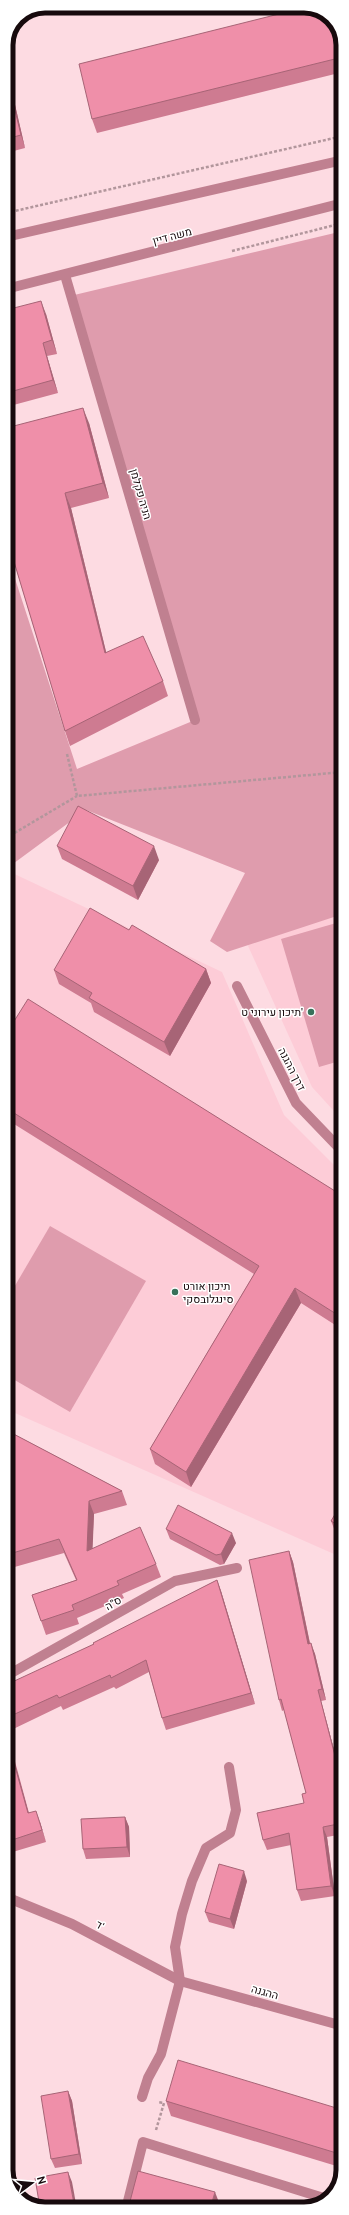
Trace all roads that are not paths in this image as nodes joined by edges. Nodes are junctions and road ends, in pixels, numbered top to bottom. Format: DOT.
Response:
graph roads {
  1 [pos="336,162"];
  2 [pos="336,205"];
  3 [pos="13,235"];
  4 [pos="65,276"];
  5 [pos="13,287"];
  6 [pos="195,720"];
  7 [pos="237,986"];
  8 [pos="336,1145"];
  9 [pos="237,1568"];
  10 [pos="13,1672"];
  11 [pos="229,1767"];
  12 [pos="13,1900"];
  13 [pos="180,1981"];
  14 [pos="336,2024"];
  15 [pos="142,2097"];
  16 [pos="321,2197"];
  17 [pos="128,2202"];
  1 -- 3 [label="street"];
  2 -- 4 [label="street, משה דיין"];
  4 -- 5 [label="street, משה דיין"];
  4 -- 6 [label="street, הניה פקלמן"];
  7 -- 8 [label="street, דרך ההגנה"];
  9 -- 10 [label="street, ס\"ה"];
  11 -- 13 [label="street"];
  12 -- 13 [label="street, ד'"];
  13 -- 14 [label="street, ההגנה"];
  13 -- 15 [label="street"];
  16 -- 17 [label="street"];
}
